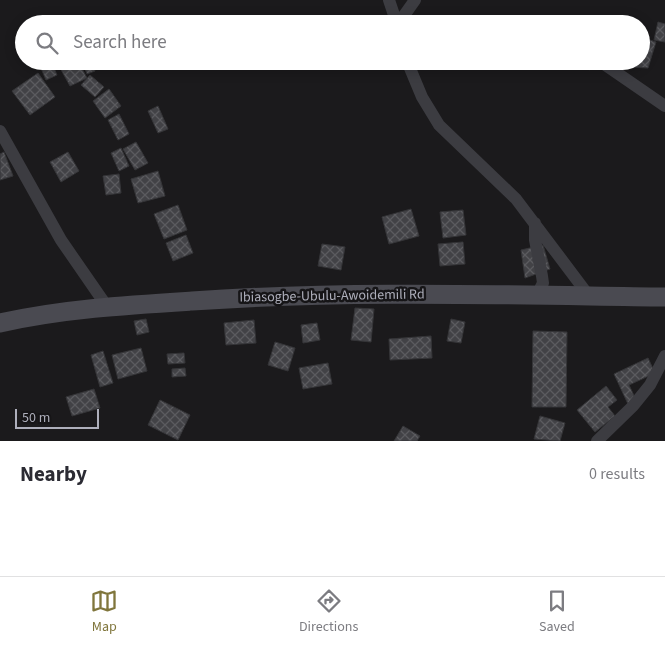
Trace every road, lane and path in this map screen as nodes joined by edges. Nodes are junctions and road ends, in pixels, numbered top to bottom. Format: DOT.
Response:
graph roads {
  1 [pos="389,0"];
  2 [pos="415,0"];
  3 [pos="395,15"];
  4 [pos="404,15"];
  5 [pos="411,70"];
  6 [pos="613,70"];
  7 [pos="665,106"];
  8 [pos="0,131"];
  9 [pos="535,223"];
  10 [pos="537,295"];
  11 [pos="589,296"];
  12 [pos="665,297"];
  13 [pos="108,308"];
  14 [pos="0,323"];
  15 [pos="665,356"];
  16 [pos="597,441"];
  1 -- 3 [label="street"];
  2 -- 4 [label="street"];
  5 -- 9 [label="street"];
  6 -- 7 [label="street"];
  8 -- 13 [label="street"];
  9 -- 10 [label="street"];
  9 -- 11 [label="street"];
  10 -- 11 [label="street, Ibiasogbe-Ubulu-Awoidemili Rd"];
  10 -- 13 [label="street, Ibiasogbe-Ubulu-Awoidemili Rd"];
  11 -- 12 [label="street, Ibiasogbe-Ubulu-Awoidemili Rd"];
  13 -- 14 [label="street, Ibiasogbe-Ubulu-Awoidemili Rd"];
  15 -- 16 [label="street"];
}
